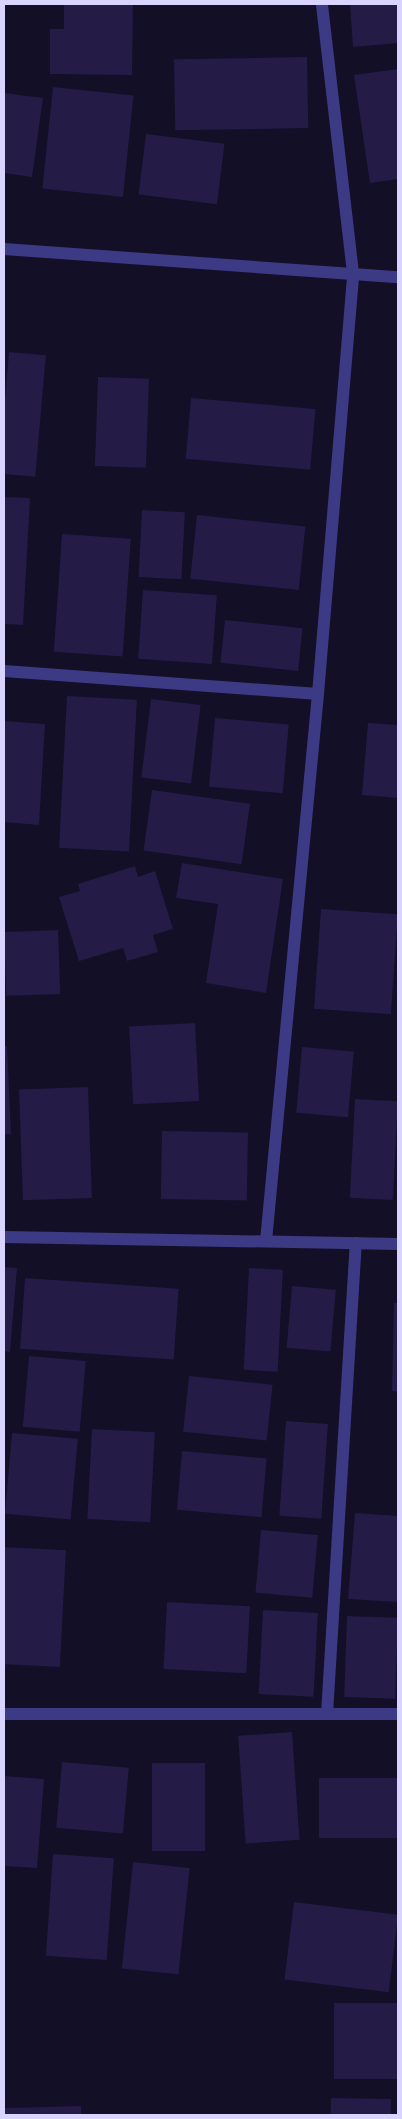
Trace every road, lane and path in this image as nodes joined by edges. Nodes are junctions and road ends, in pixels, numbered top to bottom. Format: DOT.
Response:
graph roads {
  1 [pos="322,4"];
  2 [pos="4,249"];
  3 [pos="353,273"];
  4 [pos="398,277"];
  5 [pos="4,671"];
  6 [pos="318,694"];
  7 [pos="4,1237"];
  8 [pos="266,1241"];
  9 [pos="356,1243"];
  10 [pos="398,1244"];
  11 [pos="4,1714"];
  12 [pos="327,1714"];
  13 [pos="398,1714"];
  1 -- 3 [label="street"];
  2 -- 3 [label="street"];
  3 -- 4 [label="street"];
  3 -- 6 [label="street"];
  5 -- 6 [label="street"];
  6 -- 8 [label="street"];
  7 -- 8 [label="street"];
  8 -- 9 [label="street"];
  9 -- 10 [label="street"];
  9 -- 12 [label="street"];
  11 -- 12 [label="street"];
  12 -- 13 [label="street"];
}
